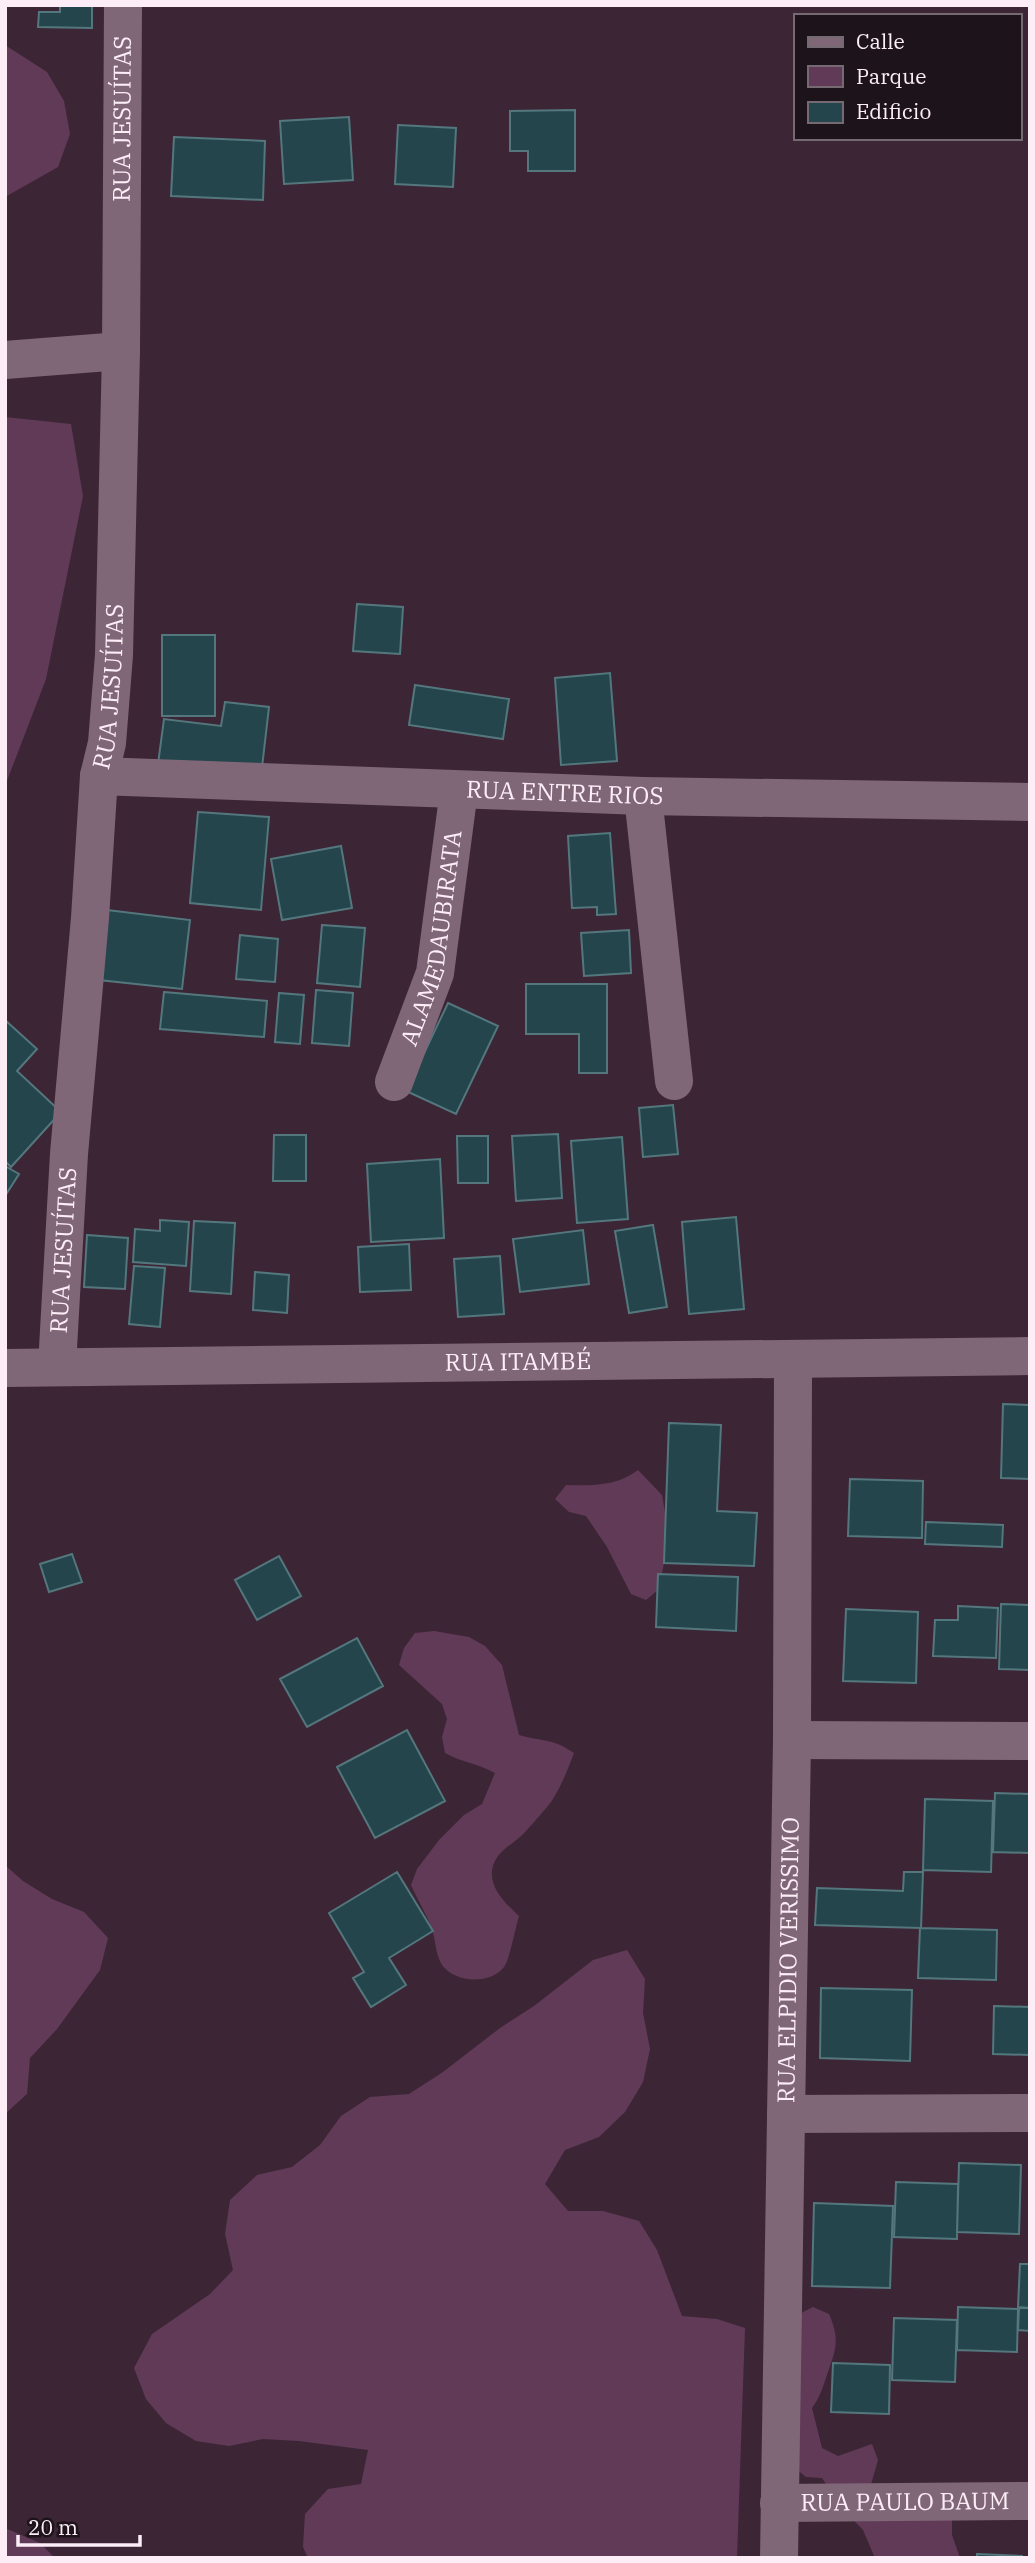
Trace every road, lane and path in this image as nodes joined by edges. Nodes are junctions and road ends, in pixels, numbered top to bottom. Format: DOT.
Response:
graph roads {
  1 [pos="123,5"];
  2 [pos="121,351"];
  3 [pos="5,360"];
  4 [pos="99,776"];
  5 [pos="459,790"];
  6 [pos="643,796"];
  7 [pos="1030,802"];
  8 [pos="394,1082"];
  9 [pos="674,1082"];
  10 [pos="1030,1356"];
  11 [pos="793,1360"];
  12 [pos="57,1366"];
  13 [pos="5,1368"];
  14 [pos="792,1740"];
  15 [pos="1030,1741"];
  16 [pos="1030,2113"];
  17 [pos="786,2114"];
  18 [pos="1030,2501"];
  19 [pos="779,2503"];
  20 [pos="779,2558"];
  1 -- 2 [label="street, RUA JESUÍTAS"];
  2 -- 3 [label="street"];
  2 -- 4 [label="street, RUA JESUÍTAS"];
  4 -- 5 [label="street, RUA ENTRE RIOS"];
  4 -- 12 [label="street, RUA JESUÍTAS"];
  5 -- 6 [label="street, RUA ENTRE RIOS"];
  5 -- 8 [label="street, ALAMEDAUBIRATA"];
  6 -- 7 [label="street, RUA ENTRE RIOS"];
  6 -- 9 [label="street"];
  10 -- 11 [label="street, RUA ITAMBÉ"];
  11 -- 12 [label="street, RUA ITAMBÉ"];
  11 -- 14 [label="street, RUA ELPIDIO VERISSIMO"];
  12 -- 13 [label="street, RUA ITAMBÉ"];
  14 -- 15 [label="street"];
  14 -- 17 [label="street, RUA ELPIDIO VERISSIMO"];
  16 -- 17 [label="street"];
  17 -- 19 [label="street, RUA ELPIDIO VERISSIMO"];
  18 -- 19 [label="street, RUA PAULO BAUM"];
  19 -- 20 [label="street, RUA ELPIDIO VERISSIMO"];
}
